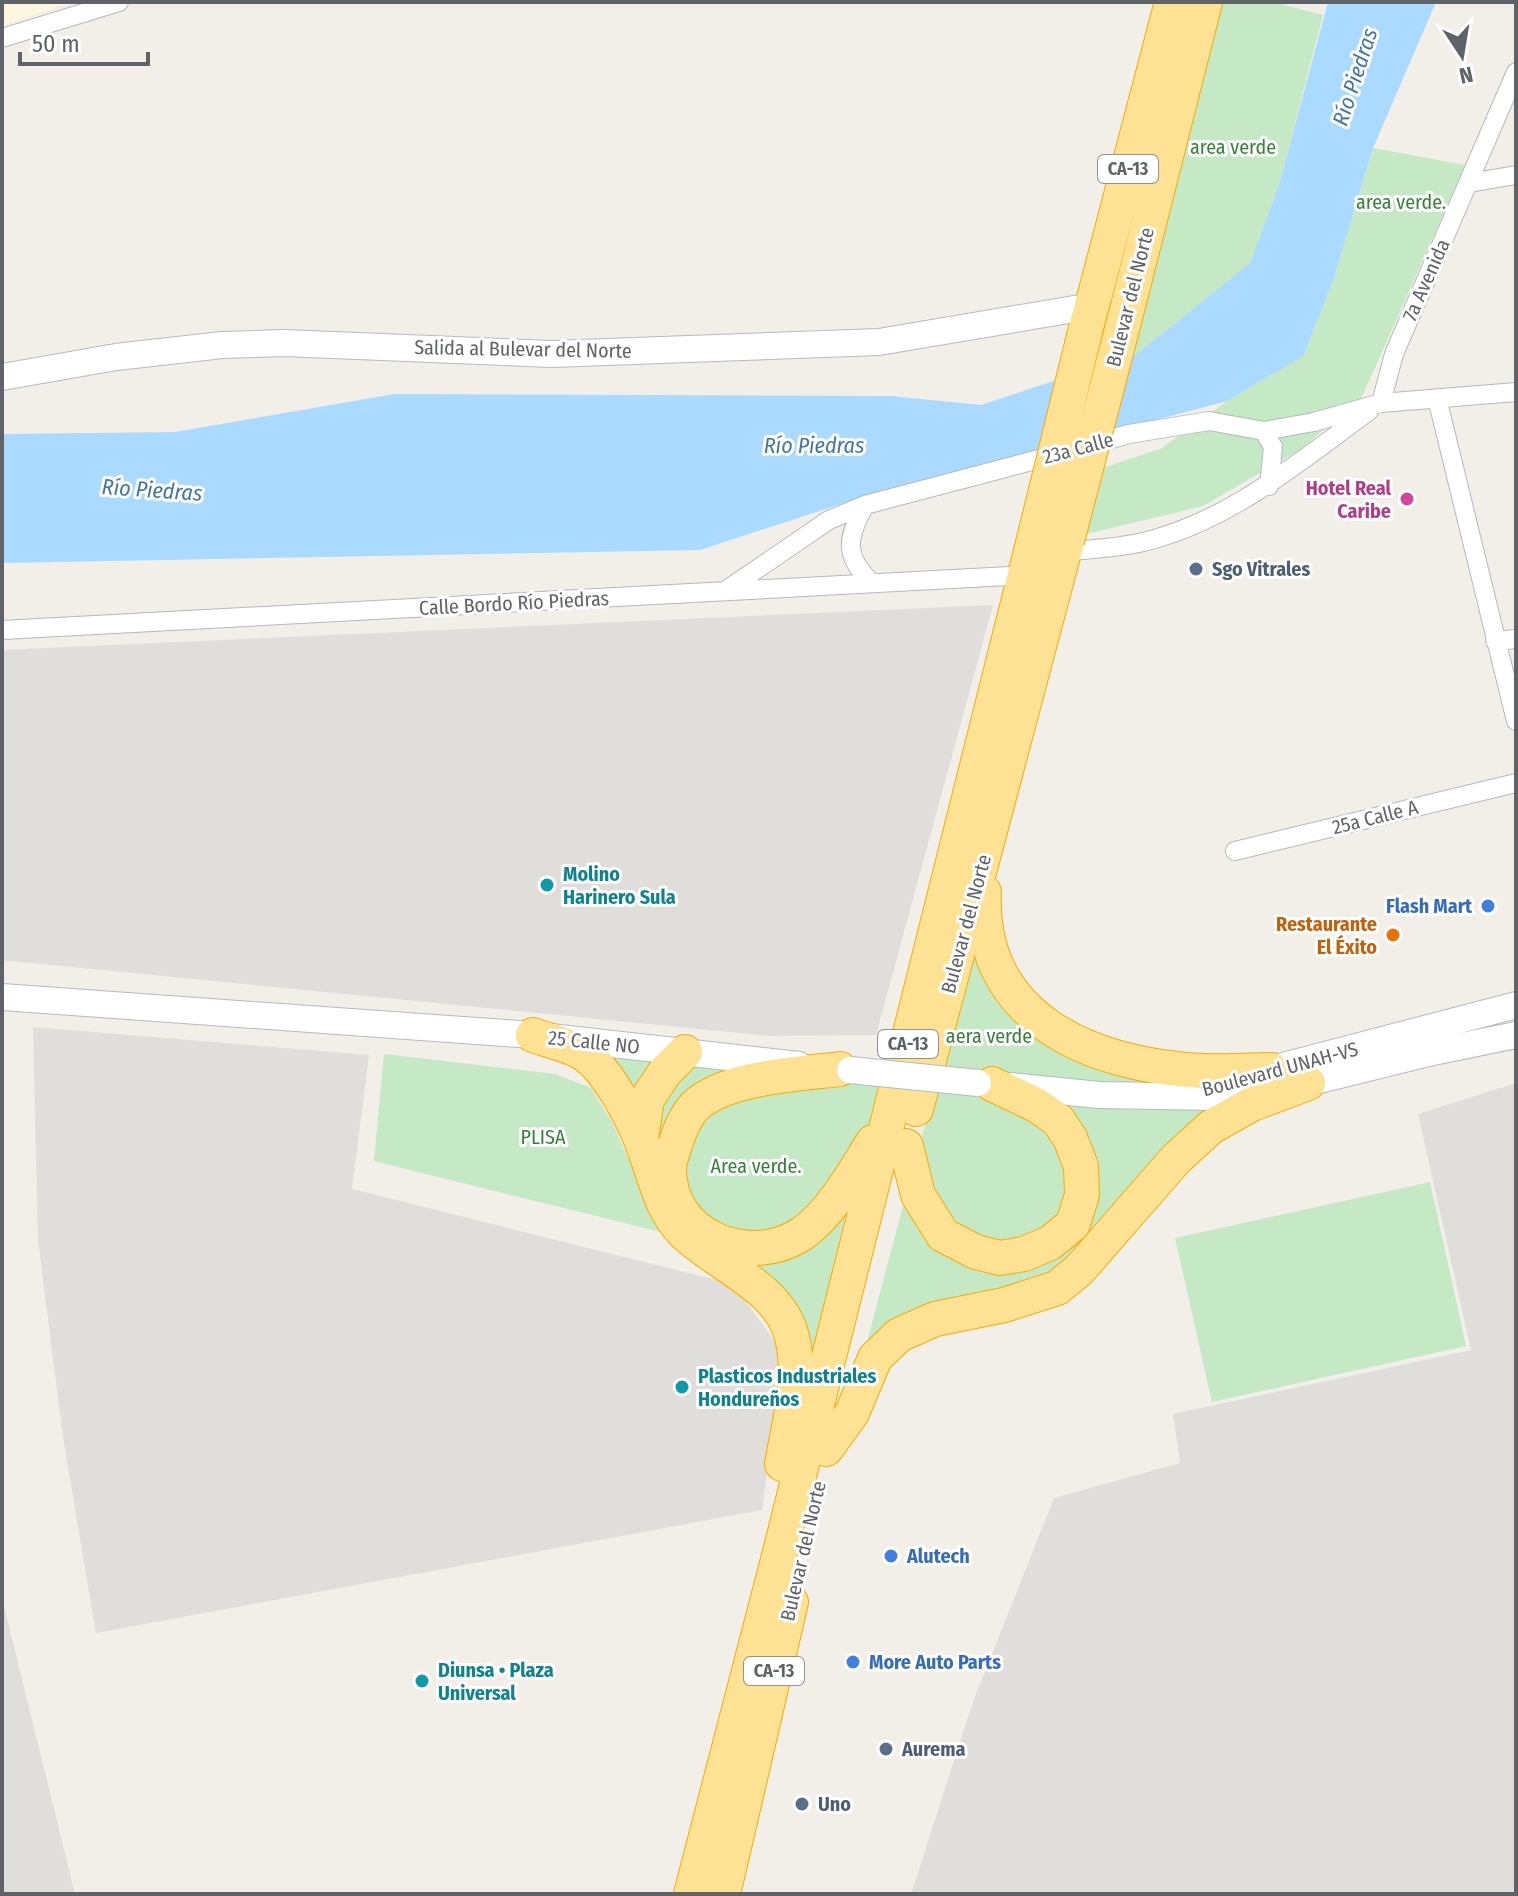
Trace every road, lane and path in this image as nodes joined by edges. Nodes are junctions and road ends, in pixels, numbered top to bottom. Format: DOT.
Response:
graph roads {
  1 [pos="119,2"];
  2 [pos="1172,2"];
  3 [pos="1205,2"];
  4 [pos="2,38"];
  5 [pos="1516,72"];
  6 [pos="1516,175"];
  7 [pos="1469,183"];
  8 [pos="1088,321"];
  9 [pos="2,377"];
  10 [pos="1516,392"];
  11 [pos="1437,398"];
  12 [pos="1381,403"];
  13 [pos="1264,431"];
  14 [pos="1269,486"];
  15 [pos="865,505"];
  16 [pos="1056,541"];
  17 [pos="1027,575"];
  18 [pos="872,583"];
  19 [pos="725,591"];
  20 [pos="2,630"];
  21 [pos="1516,639"];
  22 [pos="1495,641"];
  23 [pos="1516,721"];
  24 [pos="1516,783"];
  25 [pos="986,847"];
  26 [pos="1235,851"];
  27 [pos="2,997"];
  28 [pos="1516,1005"];
  29 [pos="533,1035"];
  30 [pos="1516,1035"];
  31 [pos="685,1052"];
  32 [pos="845,1070"];
  33 [pos="1271,1070"];
  34 [pos="1308,1083"];
  35 [pos="985,1084"];
  36 [pos="1185,1095"];
  37 [pos="891,1114"];
  38 [pos="641,1139"];
  39 [pos="906,1146"];
  40 [pos="826,1449"];
  41 [pos="779,1556"];
  42 [pos="691,1894"];
  43 [pos="723,1894"];
  1 -- 4 [label="street"];
  2 -- 8 [label="highway, Bulevar del Norte / CA-13"];
  3 -- 16 [label="highway, Bulevar del Norte / CA-13, bridge"];
  5 -- 7 [label="street, 7a Avenida"];
  6 -- 7 [label="street"];
  7 -- 12 [label="street, 7a Avenida"];
  8 -- 9 [label="main road, Salida al Bulevar del Norte"];
  8 -- 16 [label="highway, Bulevar del Norte / CA-13, bridge"];
  10 -- 11 [label="street, 23a Calle"];
  11 -- 12 [label="street, 23a Calle"];
  11 -- 22 [label="street"];
  12 -- 13 [label="street, 23a Calle"];
  12 -- 14 [label="street"];
  13 -- 14 [label="street"];
  13 -- 15 [label="street, 23a Calle"];
  14 -- 16 [label="street"];
  15 -- 18 [label="street"];
  15 -- 19 [label="street, 23a Calle"];
  16 -- 17 [label="highway, Bulevar del Norte / CA-13"];
  16 -- 25 [label="highway, Bulevar del Norte / CA-13"];
  17 -- 18 [label="street, Calle Bordo Río Piedras"];
  17 -- 37 [label="highway, Bulevar del Norte / CA-13"];
  18 -- 19 [label="street, Calle Bordo Río Piedras"];
  19 -- 20 [label="street, Calle Bordo Río Piedras"];
  21 -- 22 [label="street"];
  22 -- 23 [label="street"];
  24 -- 26 [label="street, 25a Calle A"];
  25 -- 33 [label="highway"];
  25 -- 39 [label="highway, Bulevar del Norte / CA-13"];
  27 -- 29 [label="main road, 25 Calle NO"];
  28 -- 33 [label="main road, Boulevard UNAH-VS"];
  29 -- 31 [label="main road, 25 Calle NO"];
  29 -- 38 [label="highway"];
  30 -- 34 [label="main road, Boulevard UNAH-VS"];
  31 -- 32 [label="main road, 25 Calle NO"];
  31 -- 38 [label="highway"];
  32 -- 35 [label="main road, 25 Calle NO, bridge"];
  32 -- 37 [label="highway"];
  33 -- 36 [label="main road, Boulevard UNAH-VS"];
  34 -- 36 [label="main road, Boulevard UNAH-VS"];
  34 -- 40 [label="highway"];
  35 -- 36 [label="main road, 25 Calle NO"];
  35 -- 39 [label="highway"];
  37 -- 41 [label="highway, Bulevar del Norte / CA-13"];
  38 -- 41 [label="highway"];
  39 -- 40 [label="highway, Bulevar del Norte / CA-13"];
  40 -- 43 [label="highway, Bulevar del Norte / CA-13"];
  41 -- 42 [label="highway, Bulevar del Norte / CA-13"];
}
